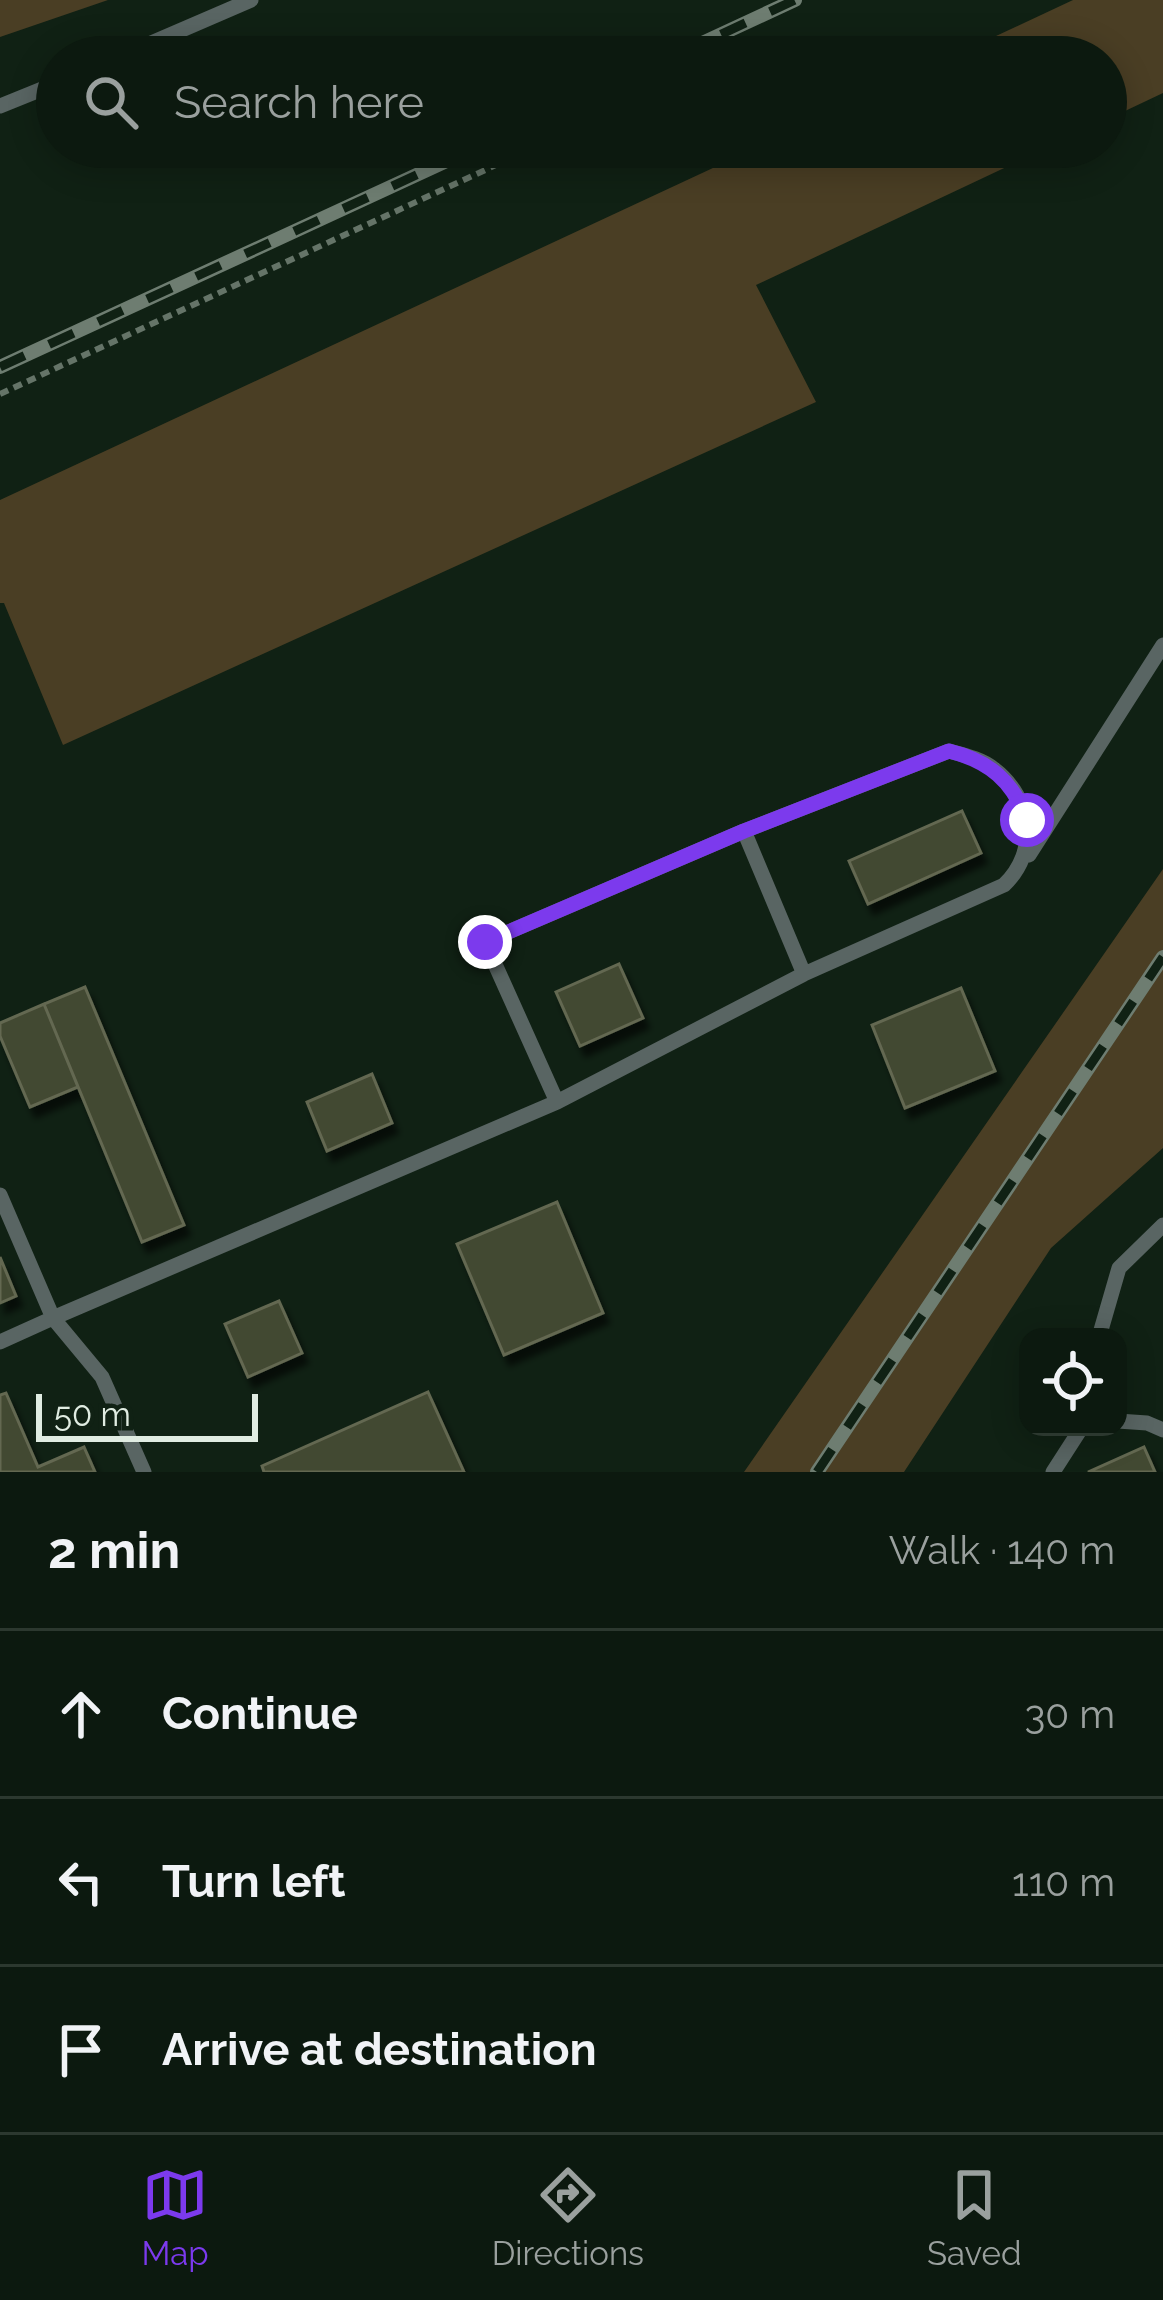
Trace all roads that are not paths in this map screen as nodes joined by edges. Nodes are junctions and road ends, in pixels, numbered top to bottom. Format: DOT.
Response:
graph roads {
  1 [pos="251,0"];
  2 [pos="168,36"];
  3 [pos="36,91"];
  4 [pos="0,106"];
  5 [pos="1163,645"];
  6 [pos="744,831"];
  7 [pos="1019,871"];
  8 [pos="804,974"];
  9 [pos="556,1102"];
  10 [pos="0,1195"];
  11 [pos="1163,1225"];
  12 [pos="53,1318"];
  13 [pos="1102,1328"];
  14 [pos="0,1342"];
  15 [pos="1127,1422"];
  16 [pos="1163,1430"];
  17 [pos="1076,1436"];
  18 [pos="144,1472"];
  19 [pos="1052,1472"];
  1 -- 2 [label="lane"];
  3 -- 4 [label="lane"];
  5 -- 7 [label="lane"];
  6 -- 7 [label="lane"];
  6 -- 8 [label="lane"];
  6 -- 9 [label="lane"];
  7 -- 8 [label="lane"];
  8 -- 9 [label="lane"];
  9 -- 12 [label="lane"];
  10 -- 12 [label="lane"];
  11 -- 13 [label="lane"];
  12 -- 14 [label="lane"];
  12 -- 18 [label="lane"];
  15 -- 16 [label="lane"];
  17 -- 19 [label="lane"];
}
